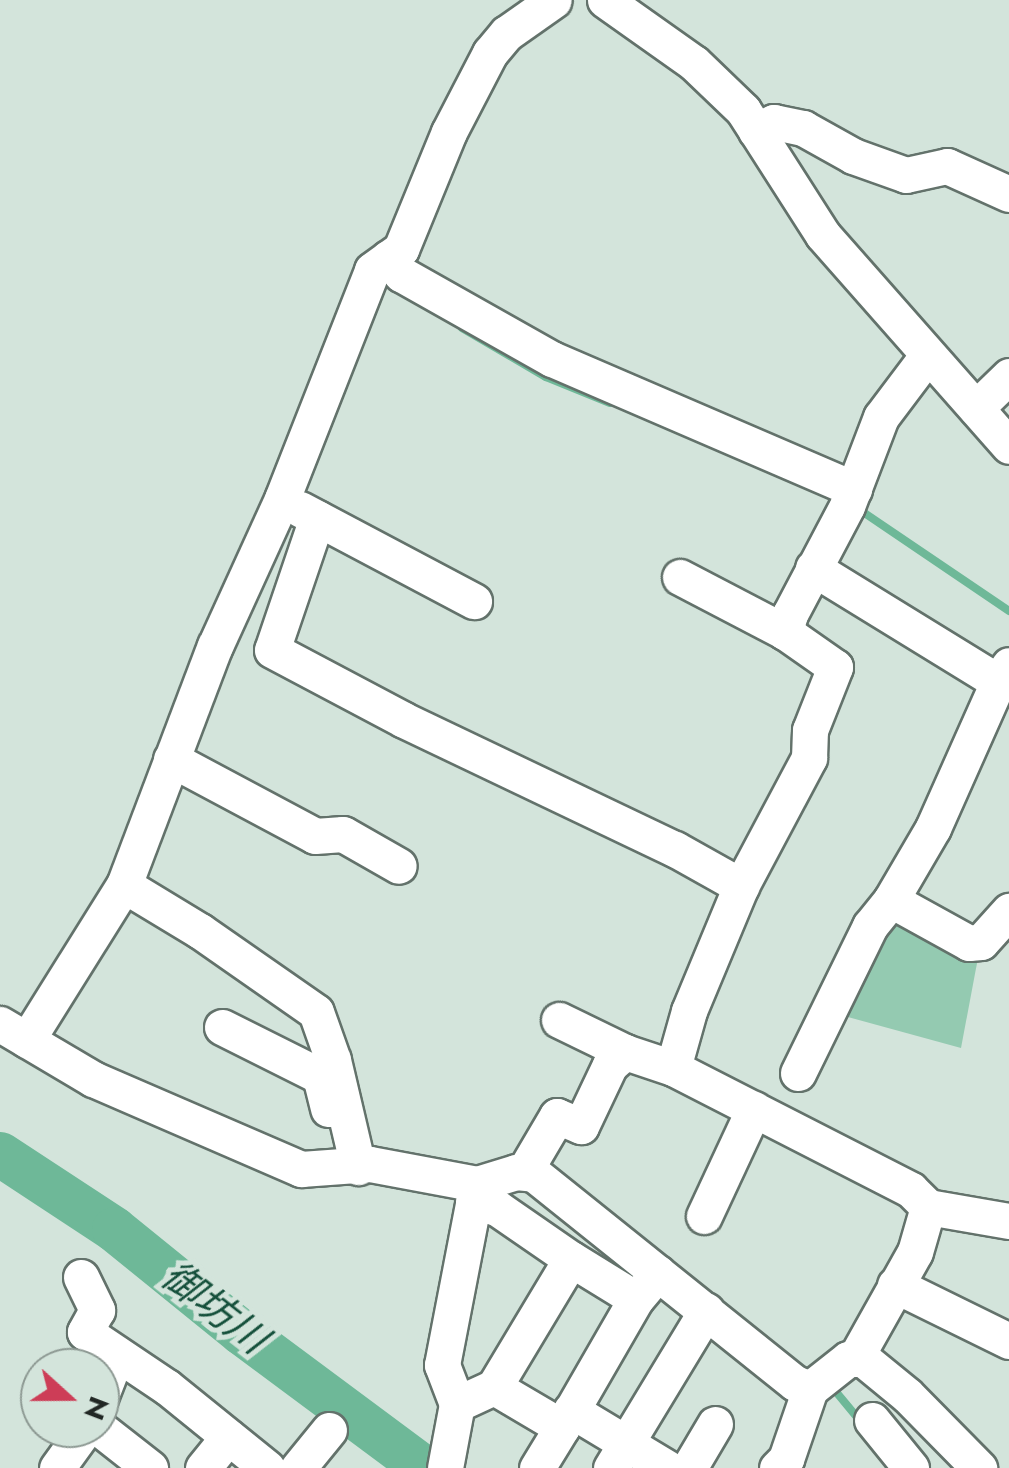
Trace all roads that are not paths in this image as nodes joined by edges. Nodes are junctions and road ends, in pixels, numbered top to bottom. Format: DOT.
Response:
graph roads {
  1 [pos="554,0"];
  2 [pos="604,0"];
  3 [pos="756,131"];
  4 [pos="1009,194"];
  5 [pos="388,258"];
  6 [pos="928,356"];
  7 [pos="1009,376"];
  8 [pos="976,408"];
  9 [pos="1009,446"];
  10 [pos="850,498"];
  11 [pos="282,499"];
  12 [pos="318,518"];
  13 [pos="813,568"];
  14 [pos="680,578"];
  15 [pos="474,602"];
  16 [pos="785,632"];
  17 [pos="1003,674"];
  18 [pos="170,759"];
  19 [pos="399,866"];
  20 [pos="124,885"];
  21 [pos="741,886"];
  22 [pos="890,900"];
  23 [pos="1009,910"];
  24 [pos="986,947"];
  25 [pos="559,1020"];
  26 [pos="222,1028"];
  27 [pos="14,1032"];
  28 [pos="625,1052"];
  29 [pos="673,1068"];
  30 [pos="798,1073"];
  31 [pos="754,1109"];
  32 [pos="350,1168"];
  33 [pos="524,1172"];
  34 [pos="475,1193"];
  35 [pos="928,1206"];
  36 [pos="704,1216"];
  37 [pos="1009,1222"];
  38 [pos="571,1259"];
  39 [pos="80,1277"];
  40 [pos="894,1285"];
  41 [pos="647,1286"];
  42 [pos="706,1311"];
  43 [pos="1009,1341"];
  44 [pos="109,1348"];
  45 [pos="120,1356"];
  46 [pos="856,1356"];
  47 [pos="494,1388"];
  48 [pos="810,1389"];
  49 [pos="457,1404"];
  50 [pos="567,1419"];
  51 [pos="872,1420"];
  52 [pos="715,1424"];
  53 [pos="330,1430"];
  54 [pos="228,1437"];
  55 [pos="619,1456"];
  56 [pos="446,1466"];
  57 [pos="203,1468"];
  58 [pos="267,1468"];
  59 [pos="298,1468"];
  60 [pos="537,1468"];
  61 [pos="668,1468"];
  62 [pos="689,1468"];
  63 [pos="777,1468"];
  64 [pos="911,1468"];
  65 [pos="979,1468"];
  1 -- 5 [label="street"];
  2 -- 3 [label="street"];
  3 -- 4 [label="street"];
  3 -- 6 [label="street"];
  5 -- 10 [label="street"];
  5 -- 11 [label="street"];
  6 -- 8 [label="street"];
  6 -- 10 [label="street"];
  7 -- 8 [label="street"];
  8 -- 9 [label="street"];
  10 -- 13 [label="street"];
  11 -- 12 [label="street"];
  11 -- 18 [label="street"];
  12 -- 15 [label="street"];
  12 -- 21 [label="street"];
  13 -- 16 [label="street"];
  13 -- 17 [label="street"];
  14 -- 16 [label="street"];
  16 -- 21 [label="street"];
  17 -- 22 [label="street"];
  18 -- 19 [label="street"];
  18 -- 20 [label="street"];
  20 -- 27 [label="street"];
  20 -- 32 [label="street"];
  21 -- 29 [label="street"];
  22 -- 24 [label="street"];
  22 -- 30 [label="street"];
  23 -- 24 [label="street"];
  25 -- 28 [label="street"];
  26 -- 32 [label="street"];
  27 -- 32 [label="street"];
  28 -- 29 [label="street"];
  28 -- 33 [label="street"];
  29 -- 31 [label="street"];
  31 -- 35 [label="street"];
  31 -- 36 [label="street"];
  32 -- 34 [label="street"];
  33 -- 34 [label="street"];
  33 -- 41 [label="street"];
  34 -- 38 [label="street"];
  34 -- 49 [label="street"];
  35 -- 37 [label="street"];
  35 -- 40 [label="street"];
  38 -- 41 [label="street"];
  38 -- 47 [label="street"];
  39 -- 44 [label="street"];
  40 -- 43 [label="street"];
  40 -- 46 [label="street"];
  41 -- 42 [label="street"];
  41 -- 50 [label="street"];
  42 -- 48 [label="street"];
  42 -- 55 [label="street"];
  45 -- 54 [label="street"];
  46 -- 48 [label="street"];
  46 -- 65 [label="street"];
  47 -- 49 [label="street"];
  47 -- 50 [label="street"];
  48 -- 63 [label="street"];
  49 -- 56 [label="street"];
  50 -- 55 [label="street"];
  50 -- 60 [label="street"];
  51 -- 64 [label="street"];
  52 -- 62 [label="street"];
  53 -- 59 [label="street"];
  54 -- 57 [label="street"];
  54 -- 58 [label="street"];
  55 -- 61 [label="street"];
}
